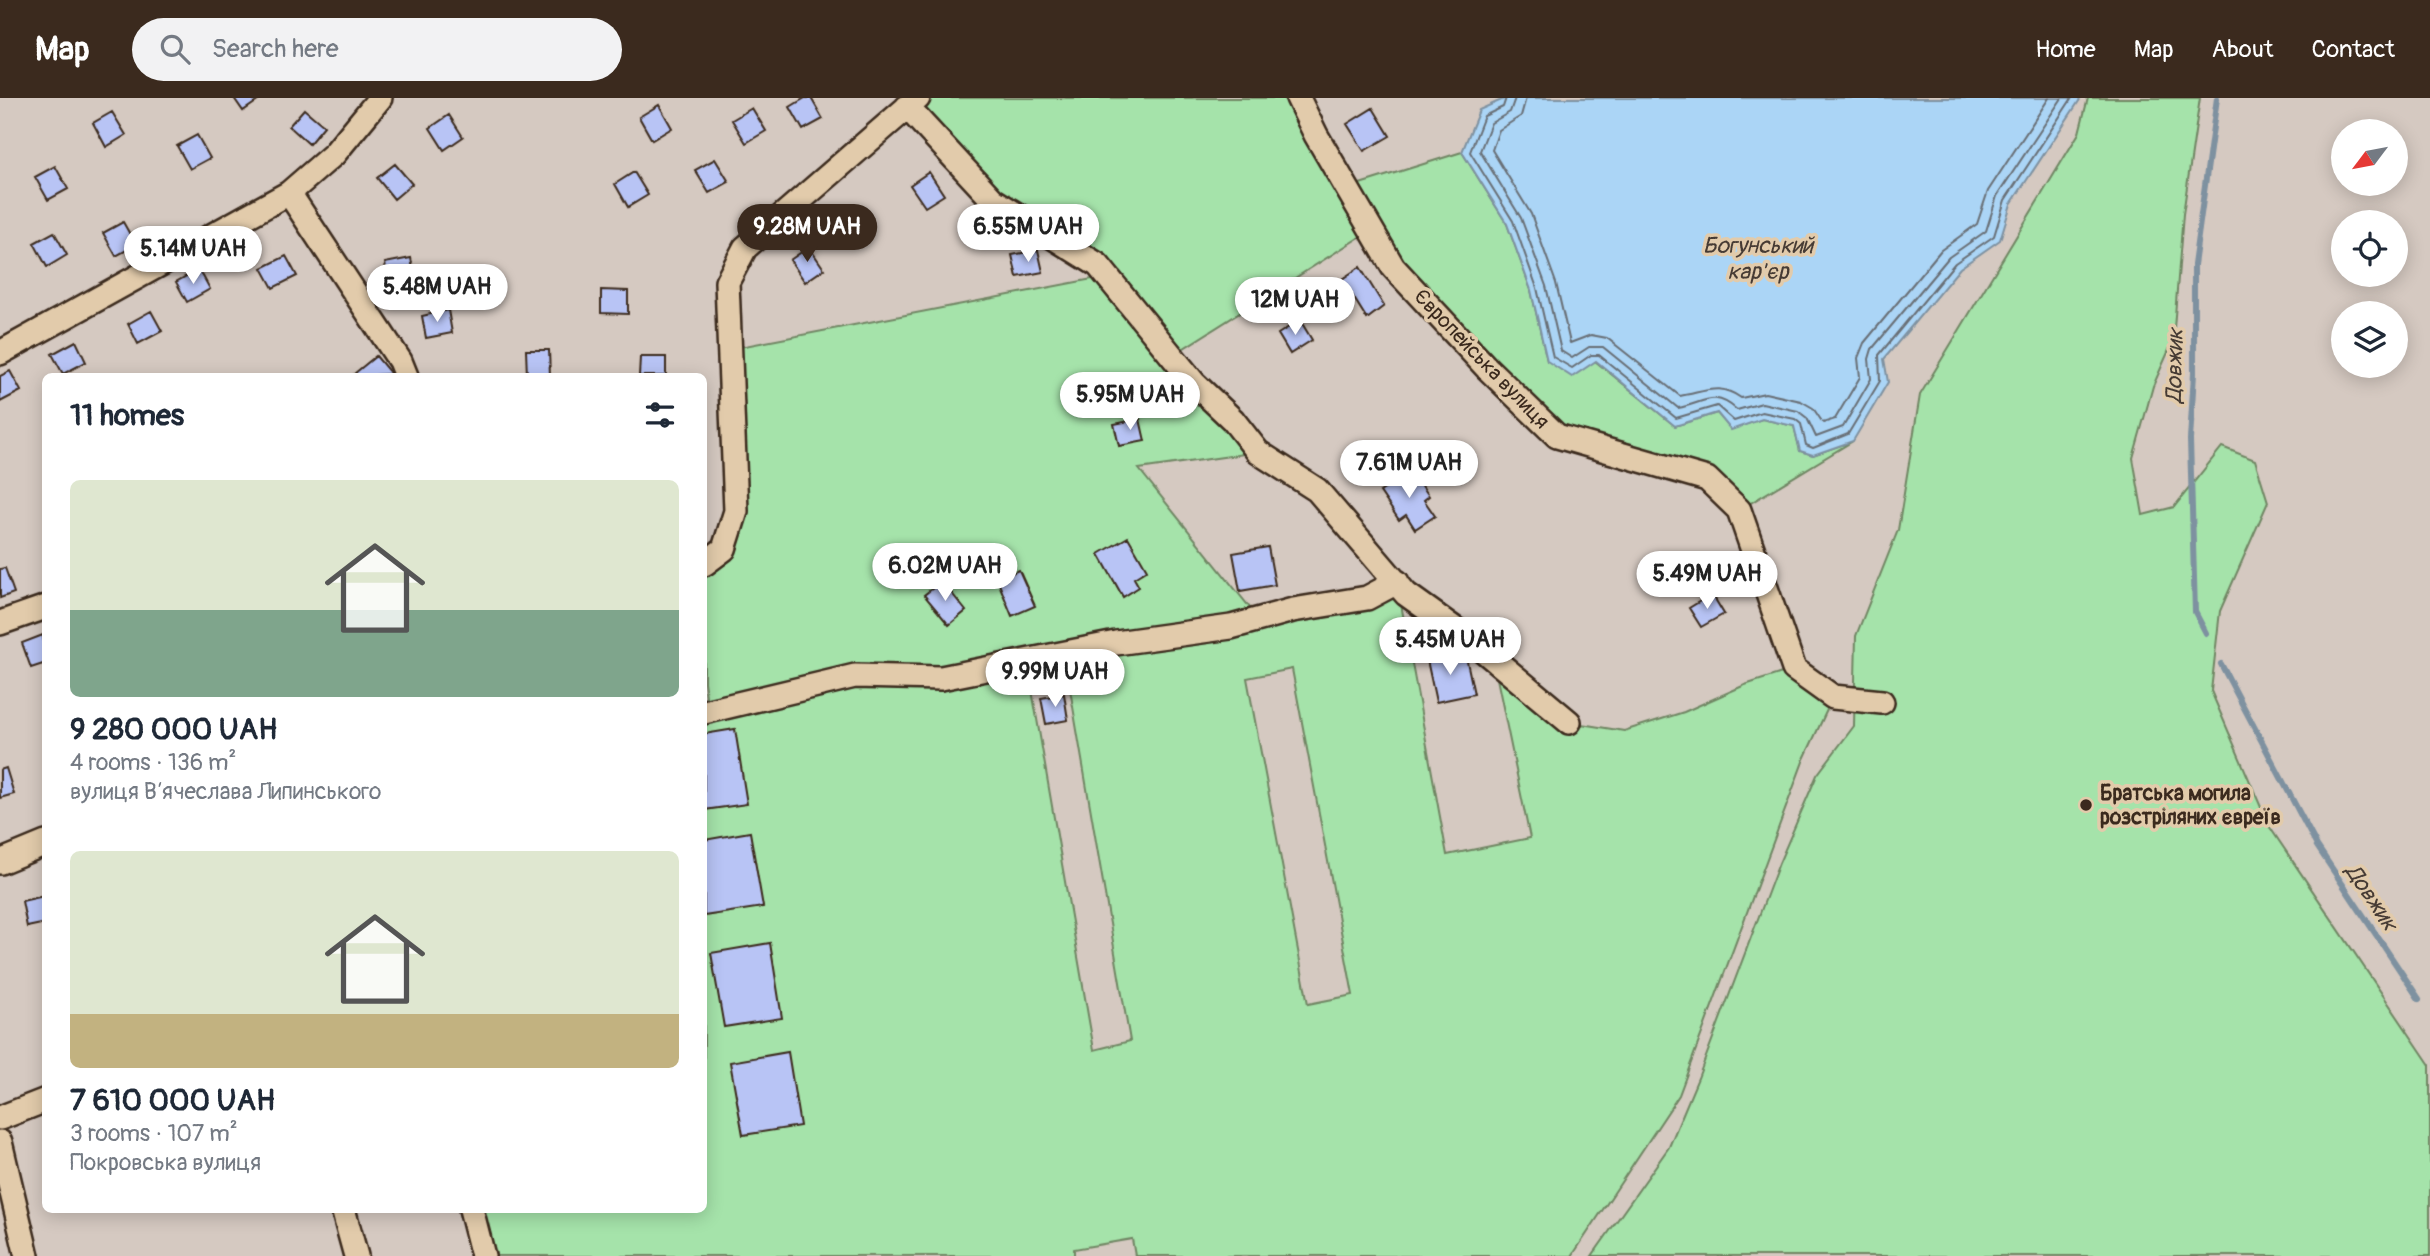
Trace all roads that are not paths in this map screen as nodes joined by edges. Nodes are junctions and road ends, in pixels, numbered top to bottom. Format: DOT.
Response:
graph roads {
  1 [pos="380,98"];
  2 [pos="1298,98"];
  3 [pos="912,102"];
  4 [pos="289,193"];
  5 [pos="0,353"];
  6 [pos="404,373"];
  7 [pos="707,562"];
  8 [pos="1397,582"];
  9 [pos="42,608"];
  10 [pos="0,623"];
  11 [pos="1882,702"];
  12 [pos="707,711"];
  13 [pos="1569,722"];
  14 [pos="42,845"];
  15 [pos="0,862"];
  16 [pos="42,1102"];
  17 [pos="0,1118"];
  18 [pos="0,1142"];
  19 [pos="344,1213"];
  20 [pos="472,1213"];
  21 [pos="27,1256"];
  22 [pos="356,1256"];
  23 [pos="482,1256"];
  1 -- 4 [label="street"];
  2 -- 11 [label="street, Європейська вулиця"];
  3 -- 7 [label="street"];
  3 -- 8 [label="street"];
  4 -- 5 [label="street"];
  4 -- 6 [label="street"];
  8 -- 12 [label="street"];
  8 -- 13 [label="street"];
  9 -- 10 [label="street"];
  14 -- 15 [label="street"];
  16 -- 17 [label="street"];
  18 -- 21 [label="street"];
  19 -- 22 [label="street"];
  20 -- 23 [label="street"];
}
